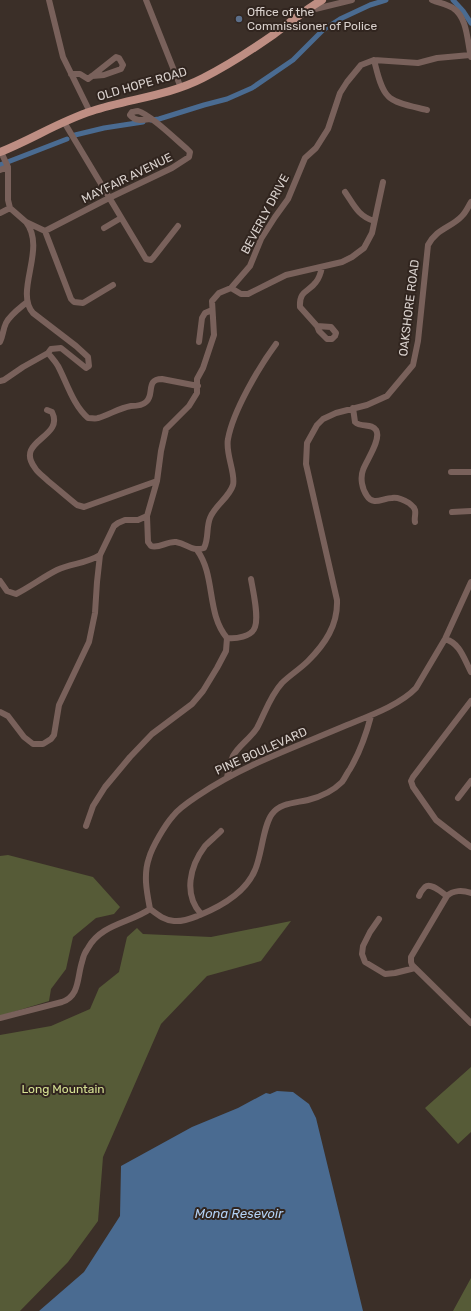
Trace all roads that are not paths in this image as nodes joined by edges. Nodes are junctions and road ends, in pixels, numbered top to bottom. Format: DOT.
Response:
graph roads {
  1 [pos="49,0"];
  2 [pos="146,0"];
  3 [pos="322,0"];
  4 [pos="352,0"];
  5 [pos="432,0"];
  6 [pos="302,13"];
  7 [pos="471,56"];
  8 [pos="374,60"];
  9 [pos="71,74"];
  10 [pos="92,76"];
  11 [pos="181,88"];
  12 [pos="427,110"];
  13 [pos="90,112"];
  14 [pos="151,119"];
  15 [pos="64,122"];
  16 [pos="2,154"];
  17 [pos="8,166"];
  18 [pos="0,170"];
  19 [pos="383,182"];
  20 [pos="345,192"];
  21 [pos="109,198"];
  22 [pos="471,202"];
  23 [pos="10,208"];
  24 [pos="0,213"];
  25 [pos="121,218"];
  26 [pos="374,221"];
  27 [pos="26,222"];
  28 [pos="178,226"];
  29 [pos="104,228"];
  30 [pos="45,231"];
  31 [pos="322,267"];
  32 [pos="113,285"];
  33 [pos="231,288"];
  34 [pos="27,302"];
  35 [pos="212,310"];
  36 [pos="2,324"];
  37 [pos="317,326"];
  38 [pos="0,342"];
  39 [pos="199,342"];
  40 [pos="276,344"];
  41 [pos="48,353"];
  42 [pos="0,381"];
  43 [pos="198,386"];
  44 [pos="353,408"];
  45 [pos="47,410"];
  46 [pos="451,472"];
  47 [pos="471,472"];
  48 [pos="157,481"];
  49 [pos="471,511"];
  50 [pos="452,512"];
  51 [pos="148,516"];
  52 [pos="415,522"];
  53 [pos="197,550"];
  54 [pos="100,555"];
  55 [pos="251,579"];
  56 [pos="0,580"];
  57 [pos="471,582"];
  58 [pos="227,638"];
  59 [pos="445,639"];
  60 [pos="471,672"];
  61 [pos="471,702"];
  62 [pos="0,712"];
  63 [pos="371,716"];
  64 [pos="228,777"];
  65 [pos="471,781"];
  66 [pos="458,798"];
  67 [pos="86,826"];
  68 [pos="221,831"];
  69 [pos="471,847"];
  70 [pos="471,893"];
  71 [pos="418,896"];
  72 [pos="447,896"];
  73 [pos="150,909"];
  74 [pos="201,914"];
  75 [pos="379,919"];
  76 [pos="415,968"];
  77 [pos="0,1018"];
  78 [pos="471,1023"];
  1 -- 9 [label="street"];
  2 -- 11 [label="street"];
  3 -- 6 [label="main road, OLD HOPE ROAD"];
  4 -- 6 [label="street"];
  5 -- 7 [label="street"];
  6 -- 11 [label="main road, OLD HOPE ROAD"];
  7 -- 8 [label="street"];
  8 -- 12 [label="street"];
  8 -- 33 [label="street, BEVERLY DRIVE"];
  9 -- 10 [label="street"];
  9 -- 13 [label="street"];
  10 -- 10 [label="street"];
  11 -- 13 [label="main road, OLD HOPE ROAD"];
  13 -- 15 [label="main road, OLD HOPE ROAD"];
  14 -- 21 [label="street, MAYFAIR AVENUE"];
  15 -- 16 [label="main road, OLD HOPE ROAD"];
  15 -- 21 [label="street"];
  16 -- 17 [label="street"];
  17 -- 18 [label="street"];
  17 -- 23 [label="street"];
  19 -- 26 [label="street"];
  20 -- 26 [label="street"];
  21 -- 25 [label="street"];
  21 -- 30 [label="street, MAYFAIR AVENUE"];
  22 -- 44 [label="street, OAKSHORE ROAD"];
  23 -- 24 [label="street"];
  23 -- 27 [label="street"];
  25 -- 28 [label="street"];
  25 -- 29 [label="street"];
  26 -- 31 [label="street"];
  27 -- 30 [label="street"];
  27 -- 34 [label="street"];
  30 -- 32 [label="street"];
  31 -- 33 [label="street"];
  31 -- 37 [label="street"];
  33 -- 35 [label="street, BEVERLY DRIVE"];
  34 -- 36 [label="street"];
  34 -- 41 [label="street"];
  35 -- 39 [label="street"];
  35 -- 43 [label="street, BEVERLY DRIVE"];
  36 -- 38 [label="street"];
  40 -- 53 [label="street"];
  41 -- 42 [label="street"];
  41 -- 43 [label="street"];
  43 -- 48 [label="street, BEVERLY DRIVE"];
  44 -- 52 [label="street"];
  44 -- 64 [label="street, OAKSHORE ROAD"];
  45 -- 48 [label="street"];
  46 -- 47 [label="street"];
  48 -- 51 [label="street, BEVERLY DRIVE"];
  49 -- 50 [label="street"];
  51 -- 53 [label="street, BEVERLY DRIVE"];
  51 -- 54 [label="street"];
  53 -- 58 [label="street"];
  54 -- 56 [label="street"];
  54 -- 62 [label="street"];
  55 -- 58 [label="street"];
  57 -- 59 [label="street, PINE BOULEVARD"];
  58 -- 67 [label="street"];
  59 -- 60 [label="street"];
  59 -- 63 [label="street, PINE BOULEVARD"];
  61 -- 69 [label="street"];
  63 -- 64 [label="street, PINE BOULEVARD"];
  63 -- 74 [label="street"];
  64 -- 73 [label="street, PINE BOULEVARD"];
  65 -- 66 [label="street"];
  68 -- 74 [label="street"];
  70 -- 72 [label="street"];
  71 -- 72 [label="street"];
  72 -- 76 [label="street"];
  73 -- 74 [label="street"];
  73 -- 77 [label="street"];
  75 -- 76 [label="street"];
  76 -- 78 [label="street"];
}
